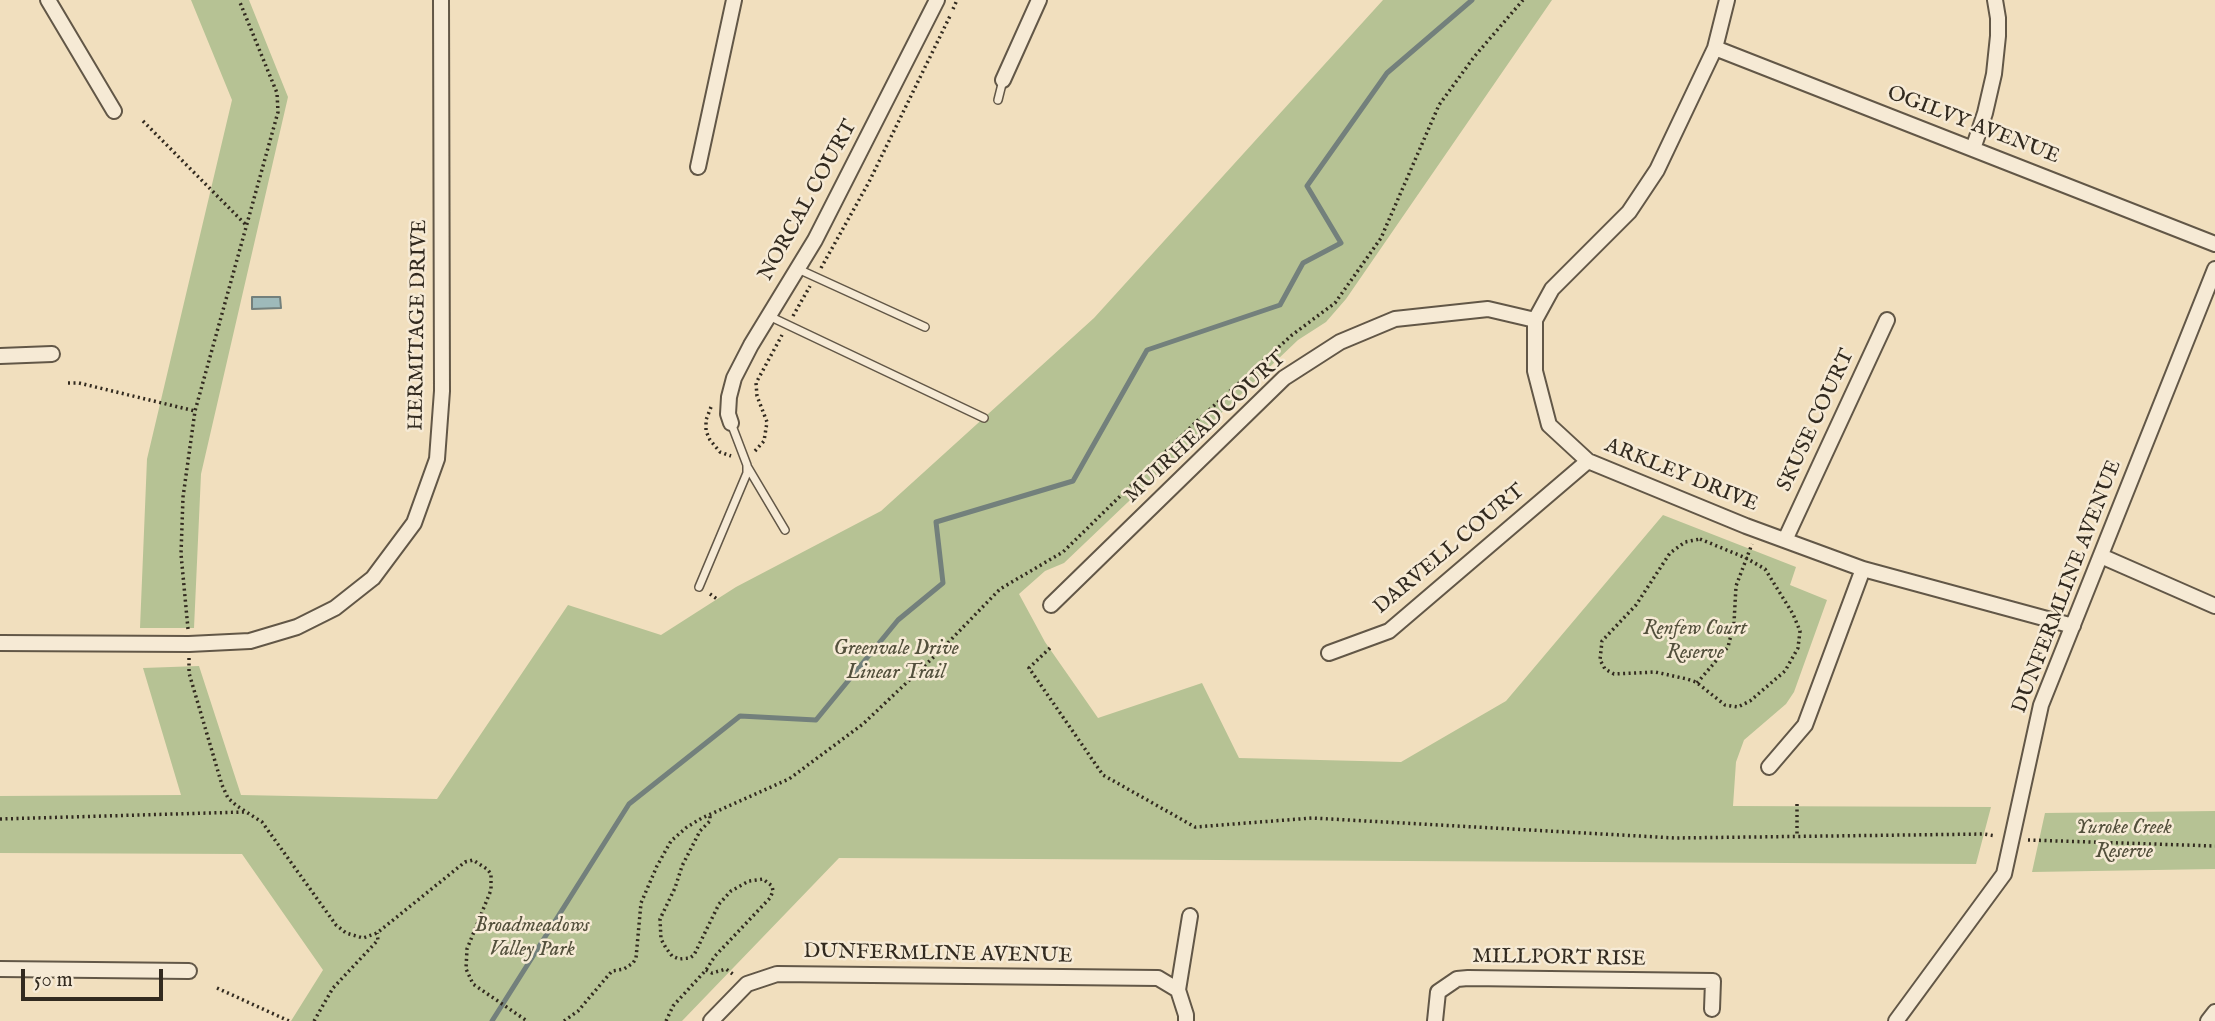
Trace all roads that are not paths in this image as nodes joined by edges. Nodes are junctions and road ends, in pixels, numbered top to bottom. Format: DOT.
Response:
graph roads {
  1 [pos="48,0"];
  2 [pos="441,0"];
  3 [pos="734,0"];
  4 [pos="937,0"];
  5 [pos="1040,0"];
  6 [pos="1727,0"];
  7 [pos="1995,0"];
  8 [pos="1715,48"];
  9 [pos="1003,80"];
  10 [pos="998,100"];
  11 [pos="114,111"];
  12 [pos="1972,149"];
  13 [pos="698,167"];
  14 [pos="2215,244"];
  15 [pos="799,269"];
  16 [pos="2215,269"];
  17 [pos="769,315"];
  18 [pos="1535,320"];
  19 [pos="1887,320"];
  20 [pos="925,327"];
  21 [pos="52,354"];
  22 [pos="0,356"];
  23 [pos="984,418"];
  24 [pos="731,423"];
  25 [pos="1588,461"];
  26 [pos="747,466"];
  27 [pos="785,530"];
  28 [pos="1785,540"];
  29 [pos="2101,556"];
  30 [pos="1863,569"];
  31 [pos="699,587"];
  32 [pos="1051,605"];
  33 [pos="2215,606"];
  34 [pos="2073,626"];
  35 [pos="0,643"];
  36 [pos="1329,653"];
  37 [pos="1769,767"];
  38 [pos="1190,916"];
  39 [pos="0,969"];
  40 [pos="189,971"];
  41 [pos="1178,990"];
  42 [pos="1712,1009"];
  43 [pos="2215,1012"];
  44 [pos="711,1021"];
  45 [pos="1186,1021"];
  46 [pos="1436,1021"];
  47 [pos="1896,1021"];
  48 [pos="2208,1021"];
  1 -- 11 [label="street"];
  2 -- 35 [label="street, HERMITAGE DRIVE"];
  3 -- 13 [label="street"];
  4 -- 15 [label="street, NORCAL COURT"];
  5 -- 9 [label="street"];
  6 -- 8 [label="street, ARKLEY DRIVE"];
  7 -- 12 [label="street"];
  8 -- 12 [label="street, OGILVY AVENUE"];
  8 -- 18 [label="street, ARKLEY DRIVE"];
  9 -- 10 [label="lane"];
  12 -- 14 [label="street, OGILVY AVENUE"];
  15 -- 17 [label="street, NORCAL COURT"];
  15 -- 20 [label="lane"];
  16 -- 29 [label="street, DUNFERMLINE AVENUE"];
  17 -- 23 [label="lane"];
  17 -- 24 [label="street, NORCAL COURT"];
  18 -- 25 [label="street, ARKLEY DRIVE"];
  18 -- 32 [label="street, MUIRHEAD COURT"];
  19 -- 28 [label="street, SKUSE COURT"];
  21 -- 22 [label="street"];
  24 -- 26 [label="lane"];
  25 -- 28 [label="street, ARKLEY DRIVE"];
  25 -- 36 [label="street, DARVELL COURT"];
  26 -- 27 [label="lane"];
  26 -- 31 [label="lane"];
  28 -- 30 [label="street, ARKLEY DRIVE"];
  29 -- 33 [label="street"];
  29 -- 34 [label="street, DUNFERMLINE AVENUE"];
  30 -- 34 [label="street, ARKLEY DRIVE"];
  30 -- 37 [label="street"];
  34 -- 47 [label="street, DUNFERMLINE AVENUE"];
  38 -- 41 [label="street"];
  39 -- 40 [label="street"];
  41 -- 44 [label="street, DUNFERMLINE AVENUE"];
  41 -- 45 [label="street"];
  42 -- 46 [label="street, MILLPORT RISE"];
  43 -- 48 [label="street"];
}
